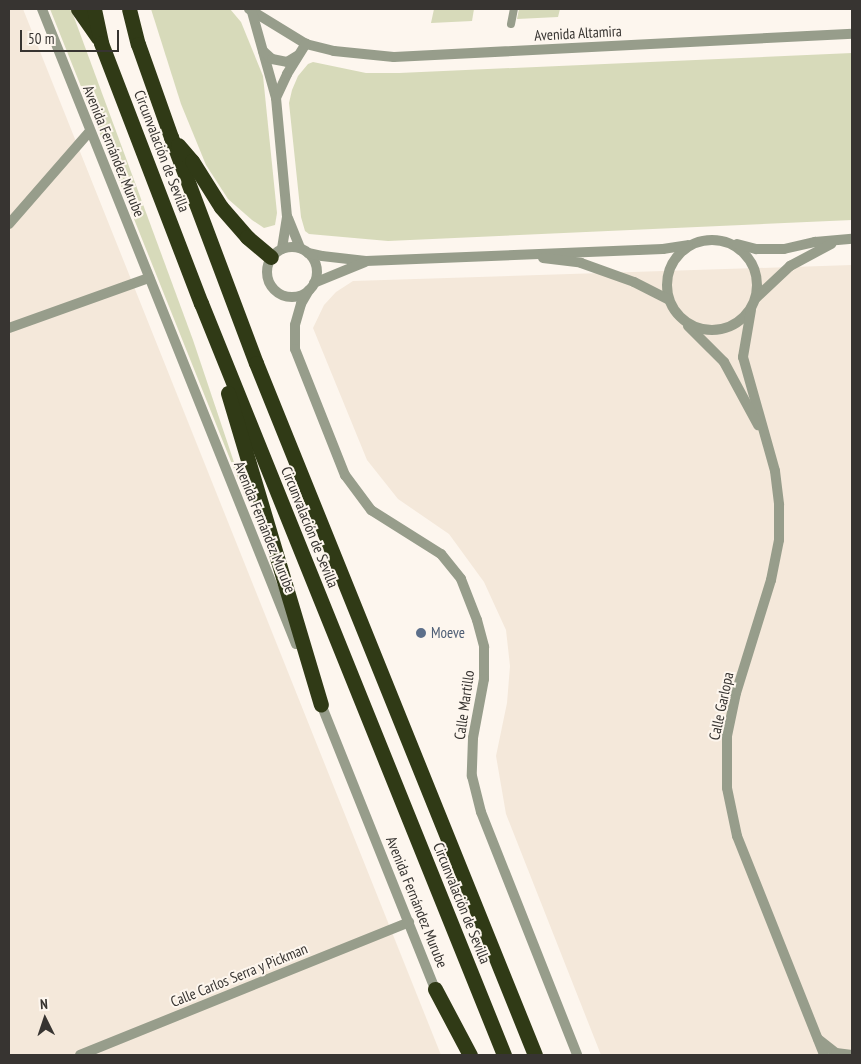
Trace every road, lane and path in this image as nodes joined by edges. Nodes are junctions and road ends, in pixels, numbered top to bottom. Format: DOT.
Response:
graph roads {
  1 [pos="42,9"];
  2 [pos="78,9"];
  3 [pos="94,9"];
  4 [pos="129,9"];
  5 [pos="514,9"];
  6 [pos="250,11"];
  7 [pos="511,24"];
  8 [pos="852,34"];
  9 [pos="101,43"];
  10 [pos="304,49"];
  11 [pos="263,51"];
  12 [pos="276,98"];
  13 [pos="90,131"];
  14 [pos="171,137"];
  15 [pos="288,217"];
  16 [pos="9,224"];
  17 [pos="852,239"];
  18 [pos="841,240"];
  19 [pos="728,242"];
  20 [pos="688,245"];
  21 [pos="304,250"];
  22 [pos="276,253"];
  23 [pos="512,254"];
  24 [pos="366,261"];
  25 [pos="149,278"];
  26 [pos="312,287"];
  27 [pos="756,298"];
  28 [pos="667,299"];
  29 [pos="201,303"];
  30 [pos="751,310"];
  31 [pos="685,323"];
  32 [pos="9,328"];
  33 [pos="767,442"];
  34 [pos="321,704"];
  35 [pos="409,922"];
  36 [pos="435,989"];
  37 [pos="817,1039"];
  38 [pos="80,1055"];
  39 [pos="462,1055"];
  40 [pos="470,1055"];
  41 [pos="504,1055"];
  42 [pos="535,1055"];
  43 [pos="577,1055"];
  44 [pos="824,1055"];
  45 [pos="852,1055"];
  1 -- 13 [label="street, Avenida Fernández Murube"];
  2 -- 9 [label="highway"];
  3 -- 9 [label="highway, Circunvalación de Sevilla"];
  4 -- 14 [label="highway, Circunvalación de Sevilla"];
  5 -- 7 [label="street"];
  6 -- 10 [label="street"];
  6 -- 11 [label="street"];
  8 -- 10 [label="street, Avenida Altamira"];
  9 -- 29 [label="highway, Circunvalación de Sevilla"];
  10 -- 11 [label="street"];
  10 -- 12 [label="street"];
  11 -- 12 [label="street"];
  12 -- 15 [label="street"];
  13 -- 16 [label="street"];
  13 -- 25 [label="street, Avenida Fernández Murube"];
  14 -- 22 [label="highway"];
  14 -- 42 [label="highway, Circunvalación de Sevilla"];
  15 -- 21 [label="street"];
  15 -- 22 [label="street"];
  17 -- 18 [label="street"];
  18 -- 19 [label="street"];
  18 -- 27 [label="street"];
  19 -- 20 [label="street"];
  19 -- 27 [label="street"];
  20 -- 23 [label="street"];
  20 -- 28 [label="street"];
  21 -- 22 [label="street"];
  21 -- 24 [label="street"];
  21 -- 26 [label="street"];
  22 -- 26 [label="street"];
  23 -- 24 [label="street"];
  23 -- 28 [label="street"];
  24 -- 26 [label="street"];
  25 -- 32 [label="street"];
  25 -- 34 [label="street, Avenida Fernández Murube"];
  26 -- 43 [label="street, Calle Martillo"];
  27 -- 30 [label="street"];
  28 -- 31 [label="street"];
  29 -- 34 [label="highway"];
  29 -- 41 [label="highway, Circunvalación de Sevilla"];
  30 -- 31 [label="street"];
  30 -- 33 [label="street, Calle Garlopa"];
  31 -- 33 [label="street, Calle Garlopa"];
  33 -- 37 [label="street, Calle Garlopa"];
  34 -- 35 [label="street, Avenida Fernández Murube"];
  35 -- 36 [label="street, Avenida Fernández Murube"];
  35 -- 38 [label="street, Calle Carlos Serra y Pickman"];
  36 -- 39 [label="street, Avenida Fernández Murube"];
  36 -- 40 [label="highway"];
  37 -- 44 [label="street, Calle Garlopa"];
  37 -- 45 [label="street"];
}
